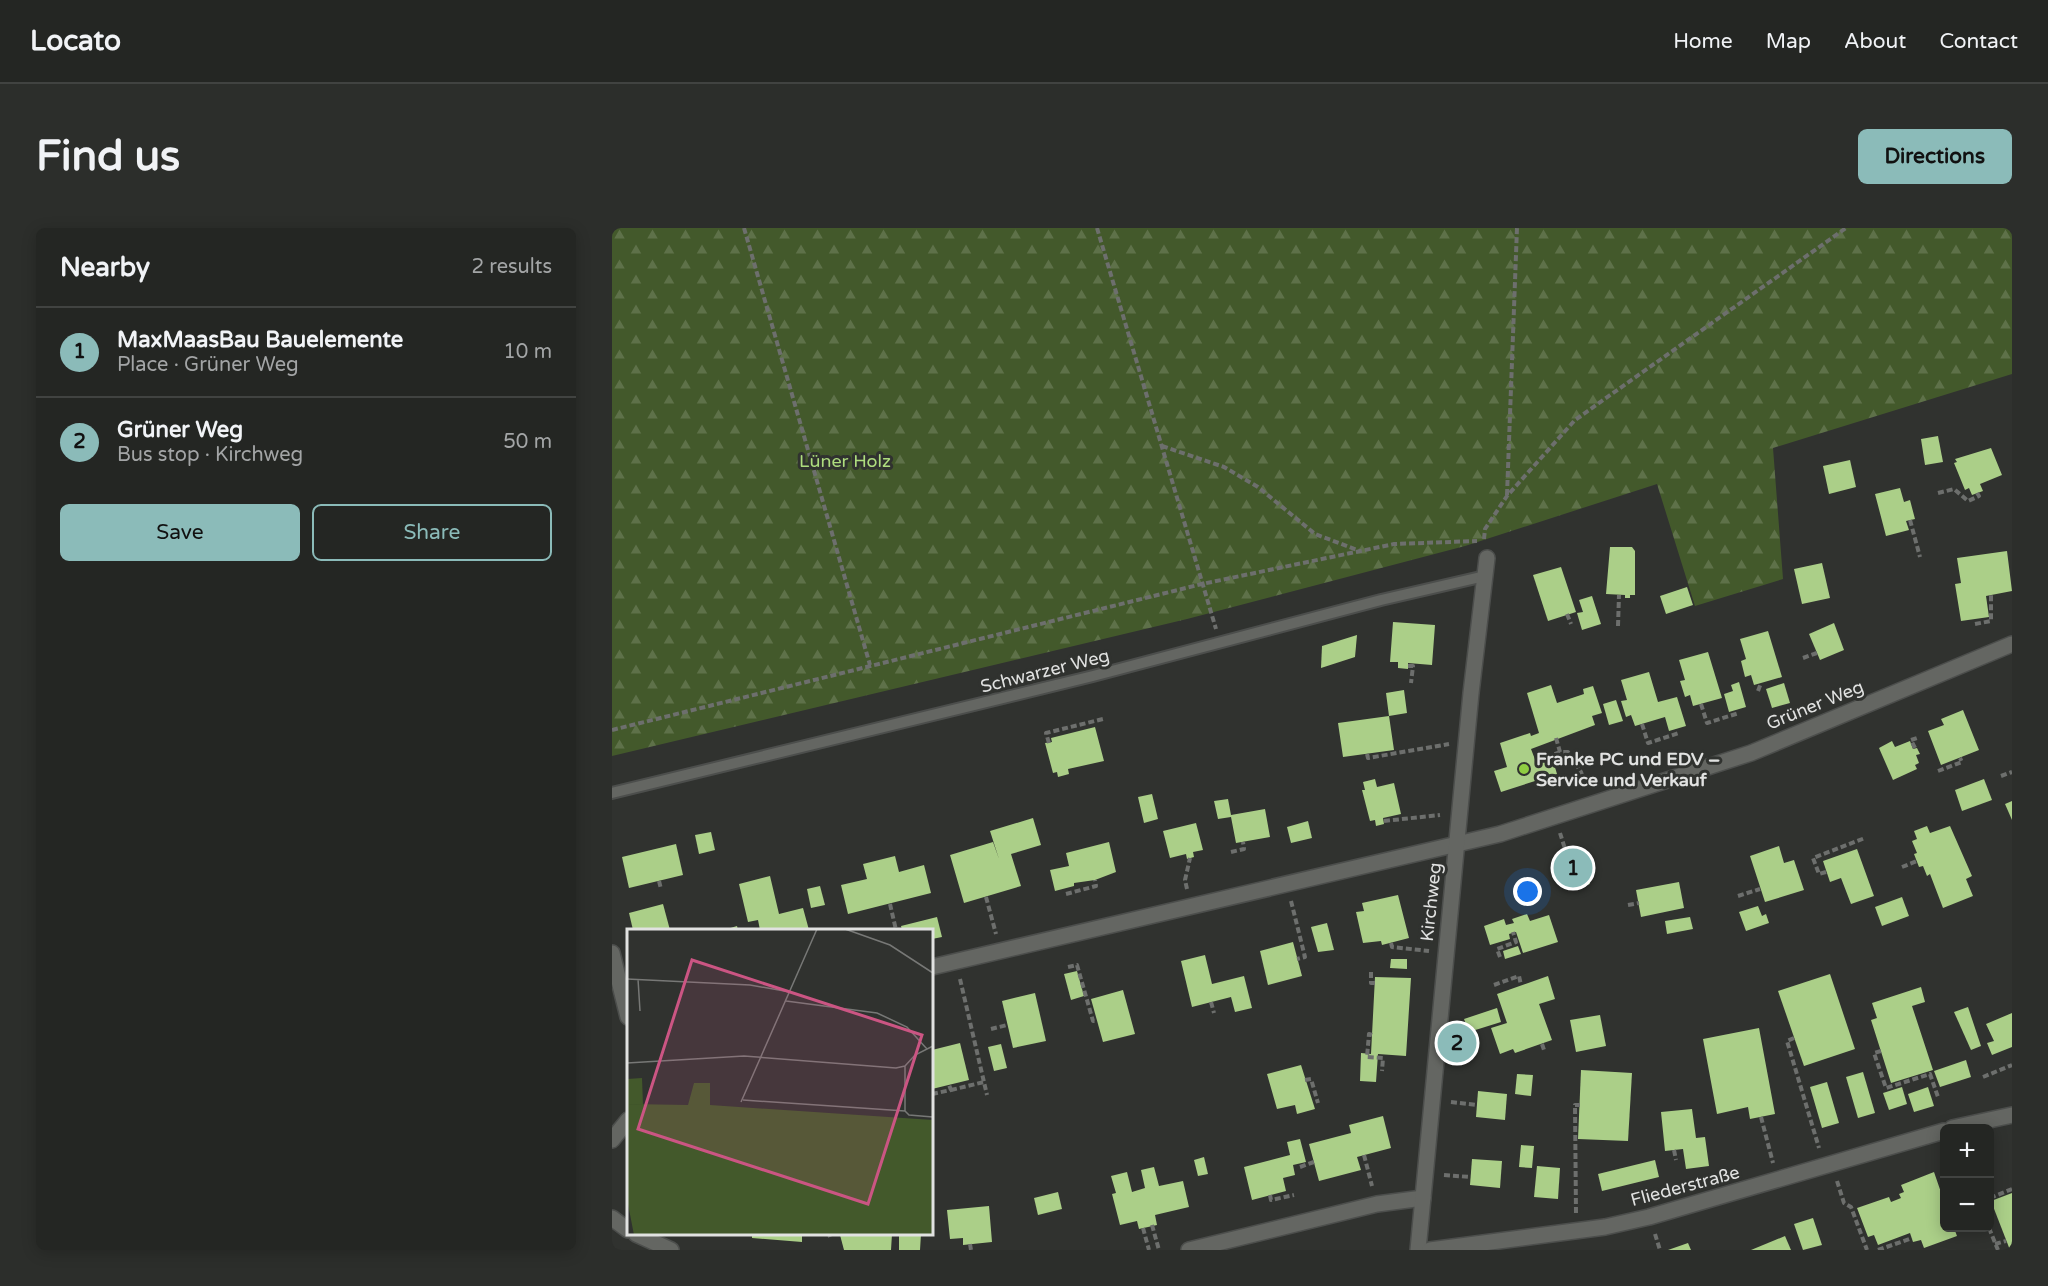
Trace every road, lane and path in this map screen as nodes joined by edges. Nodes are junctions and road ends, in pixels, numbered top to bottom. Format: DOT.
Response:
graph roads {
  1 [pos="744,228"];
  2 [pos="1098,228"];
  3 [pos="1517,228"];
  4 [pos="1846,228"];
  5 [pos="1162,445"];
  6 [pos="1938,493"];
  7 [pos="1977,493"];
  8 [pos="1507,496"];
  9 [pos="1910,520"];
  10 [pos="1361,551"];
  11 [pos="1920,557"];
  12 [pos="1487,558"];
  13 [pos="1485,576"];
  14 [pos="1202,584"];
  15 [pos="1620,595"];
  16 [pos="1991,595"];
  17 [pos="1567,614"];
  18 [pos="1571,624"];
  19 [pos="1975,624"];
  20 [pos="1618,626"];
  21 [pos="1221,644"];
  22 [pos="2012,644"];
  23 [pos="1817,653"];
  24 [pos="1803,658"];
  25 [pos="870,665"];
  26 [pos="1408,666"];
  27 [pos="1411,683"];
  28 [pos="1761,683"];
  29 [pos="1758,692"];
  30 [pos="1701,704"];
  31 [pos="1739,714"];
  32 [pos="1104,719"];
  33 [pos="1642,724"];
  34 [pos="612,730"];
  35 [pos="1679,733"];
  36 [pos="1556,738"];
  37 [pos="1917,738"];
  38 [pos="1467,742"];
  39 [pos="1049,743"];
  40 [pos="1915,748"];
  41 [pos="1560,752"];
  42 [pos="1367,753"];
  43 [pos="1960,758"];
  44 [pos="1538,761"];
  45 [pos="1938,771"];
  46 [pos="2012,771"];
  47 [pos="2001,776"];
  48 [pos="612,793"];
  49 [pos="1592,805"];
  50 [pos="1459,813"];
  51 [pos="1384,821"];
  52 [pos="1865,838"];
  53 [pos="1243,842"];
  54 [pos="1456,844"];
  55 [pos="1231,852"];
  56 [pos="1190,858"];
  57 [pos="1917,861"];
  58 [pos="1902,867"];
  59 [pos="1826,872"];
  60 [pos="659,880"];
  61 [pos="1095,880"];
  62 [pos="1287,885"];
  63 [pos="661,889"];
  64 [pos="1760,889"];
  65 [pos="1066,894"];
  66 [pos="1738,896"];
  67 [pos="986,897"];
  68 [pos="1639,903"];
  69 [pos="890,904"];
  70 [pos="1628,905"];
  71 [pos="1191,907"];
  72 [pos="896,929"];
  73 [pos="1513,932"];
  74 [pos="1391,943"];
  75 [pos="1000,951"];
  76 [pos="612,953"];
  77 [pos="1445,953"];
  78 [pos="1500,957"];
  79 [pos="1297,959"];
  80 [pos="956,962"];
  81 [pos="933,967"];
  82 [pos="1068,967"];
  83 [pos="1371,972"];
  84 [pos="1375,983"];
  85 [pos="1494,985"];
  86 [pos="1521,985"];
  87 [pos="1211,1002"];
  88 [pos="627,1013"];
  89 [pos="1214,1013"];
  90 [pos="1097,1021"];
  91 [pos="1007,1025"];
  92 [pos="991,1029"];
  93 [pos="1372,1035"];
  94 [pos="1794,1038"];
  95 [pos="1542,1044"];
  96 [pos="1544,1050"];
  97 [pos="1881,1051"];
  98 [pos="2012,1065"];
  99 [pos="1382,1071"];
  100 [pos="1983,1077"];
  101 [pos="1305,1080"];
  102 [pos="984,1082"];
  103 [pos="933,1094"];
  104 [pos="987,1095"];
  105 [pos="1938,1097"];
  106 [pos="1432,1101"];
  107 [pos="1318,1103"];
  108 [pos="1477,1105"];
  109 [pos="1580,1105"];
  110 [pos="2012,1115"];
  111 [pos="1761,1117"];
  112 [pos="627,1121"];
  113 [pos="1970,1124"];
  114 [pos="1940,1132"];
  115 [pos="612,1140"];
  116 [pos="1674,1150"];
  117 [pos="1364,1155"];
  118 [pos="1676,1160"];
  119 [pos="1314,1162"];
  120 [pos="1828,1165"];
  121 [pos="1300,1167"];
  122 [pos="1425,1174"];
  123 [pos="1470,1177"];
  124 [pos="1778,1180"];
  125 [pos="2012,1189"];
  126 [pos="1270,1195"];
  127 [pos="1294,1195"];
  128 [pos="1994,1196"];
  129 [pos="1423,1198"];
  130 [pos="1377,1204"];
  131 [pos="612,1218"];
  132 [pos="1152,1225"];
  133 [pos="1143,1228"];
  134 [pos="627,1229"];
  135 [pos="1575,1231"];
  136 [pos="1991,1232"];
  137 [pos="640,1235"];
  138 [pos="1912,1238"];
  139 [pos="2006,1241"];
  140 [pos="970,1244"];
  141 [pos="1894,1244"];
  142 [pos="1995,1245"];
  143 [pos="671,1250"];
  144 [pos="971,1250"];
  145 [pos="1149,1250"];
  146 [pos="1159,1250"];
  147 [pos="1189,1250"];
  148 [pos="1418,1250"];
  149 [pos="1430,1250"];
  150 [pos="1867,1250"];
  151 [pos="1878,1250"];
  152 [pos="1896,1250"];
  153 [pos="1998,1250"];
  1 -- 25 [label="path"];
  2 -- 5 [label="path"];
  3 -- 8 [label="path"];
  4 -- 8 [label="path"];
  5 -- 10 [label="path"];
  5 -- 14 [label="path"];
  6 -- 7 [label="path"];
  8 -- 10 [label="path"];
  9 -- 11 [label="path"];
  10 -- 14 [label="path"];
  12 -- 13 [label="street, Kirchweg"];
  13 -- 21 [label="lane, Schwarzer Weg"];
  13 -- 38 [label="street, Kirchweg"];
  14 -- 21 [label="path"];
  14 -- 25 [label="path"];
  15 -- 20 [label="path"];
  16 -- 19 [label="path"];
  17 -- 18 [label="path"];
  21 -- 48 [label="lane, Schwarzer Weg"];
  22 -- 49 [label="street, Grüner Weg"];
  23 -- 24 [label="path"];
  25 -- 34 [label="path"];
  26 -- 27 [label="path"];
  28 -- 29 [label="path"];
  30 -- 31 [label="path"];
  32 -- 39 [label="path"];
  33 -- 35 [label="path"];
  36 -- 41 [label="path"];
  37 -- 40 [label="path"];
  38 -- 42 [label="path"];
  38 -- 50 [label="street, Kirchweg"];
  41 -- 44 [label="path"];
  41 -- 49 [label="path"];
  43 -- 45 [label="path"];
  46 -- 47 [label="path"];
  49 -- 54 [label="street, Grüner Weg"];
  50 -- 51 [label="path"];
  50 -- 54 [label="street, Kirchweg"];
  52 -- 59 [label="path"];
  53 -- 55 [label="path"];
  54 -- 62 [label="street, Grüner Weg"];
  54 -- 77 [label="street, Kirchweg"];
  56 -- 71 [label="path"];
  57 -- 58 [label="path"];
  60 -- 63 [label="path"];
  61 -- 65 [label="path"];
  62 -- 71 [label="street, Grüner Weg"];
  62 -- 79 [label="path"];
  64 -- 66 [label="path"];
  67 -- 75 [label="path"];
  68 -- 70 [label="path"];
  69 -- 72 [label="path"];
  71 -- 75 [label="street, Grüner Weg"];
  73 -- 78 [label="path"];
  74 -- 77 [label="path"];
  75 -- 80 [label="street, Grüner Weg"];
  76 -- 88 [label="street"];
  77 -- 106 [label="street, Kirchweg"];
  80 -- 81 [label="street, Grüner Weg"];
  80 -- 102 [label="path"];
  82 -- 90 [label="path"];
  83 -- 84 [label="path"];
  85 -- 86 [label="path"];
  87 -- 89 [label="path"];
  91 -- 92 [label="path"];
  93 -- 99 [label="path"];
  94 -- 120 [label="path"];
  95 -- 96 [label="path"];
  97 -- 105 [label="path"];
  98 -- 100 [label="path"];
  101 -- 107 [label="path"];
  102 -- 103 [label="path"];
  102 -- 104 [label="path"];
  106 -- 108 [label="path"];
  106 -- 122 [label="street, Kirchweg"];
  109 -- 135 [label="path"];
  110 -- 113 [label="street"];
  111 -- 124 [label="path"];
  112 -- 115 [label="street"];
  114 -- 120 [label="street, Fliederstraße"];
  116 -- 118 [label="path"];
  117 -- 130 [label="path"];
  119 -- 121 [label="path"];
  120 -- 124 [label="street, Fliederstraße"];
  120 -- 150 [label="path"];
  122 -- 123 [label="path"];
  122 -- 129 [label="street, Kirchweg"];
  124 -- 135 [label="street, Fliederstraße"];
  125 -- 128 [label="path"];
  126 -- 127 [label="path"];
  129 -- 130 [label="street"];
  129 -- 148 [label="street, Kirchweg"];
  130 -- 147 [label="street"];
  131 -- 134 [label="street"];
  132 -- 146 [label="path"];
  133 -- 145 [label="path"];
  135 -- 149 [label="street, Fliederstraße"];
  136 -- 142 [label="path"];
  137 -- 143 [label="street"];
  138 -- 141 [label="path"];
  139 -- 142 [label="path"];
  140 -- 144 [label="path"];
  141 -- 151 [label="path"];
  141 -- 152 [label="path"];
  142 -- 153 [label="path"];
}
